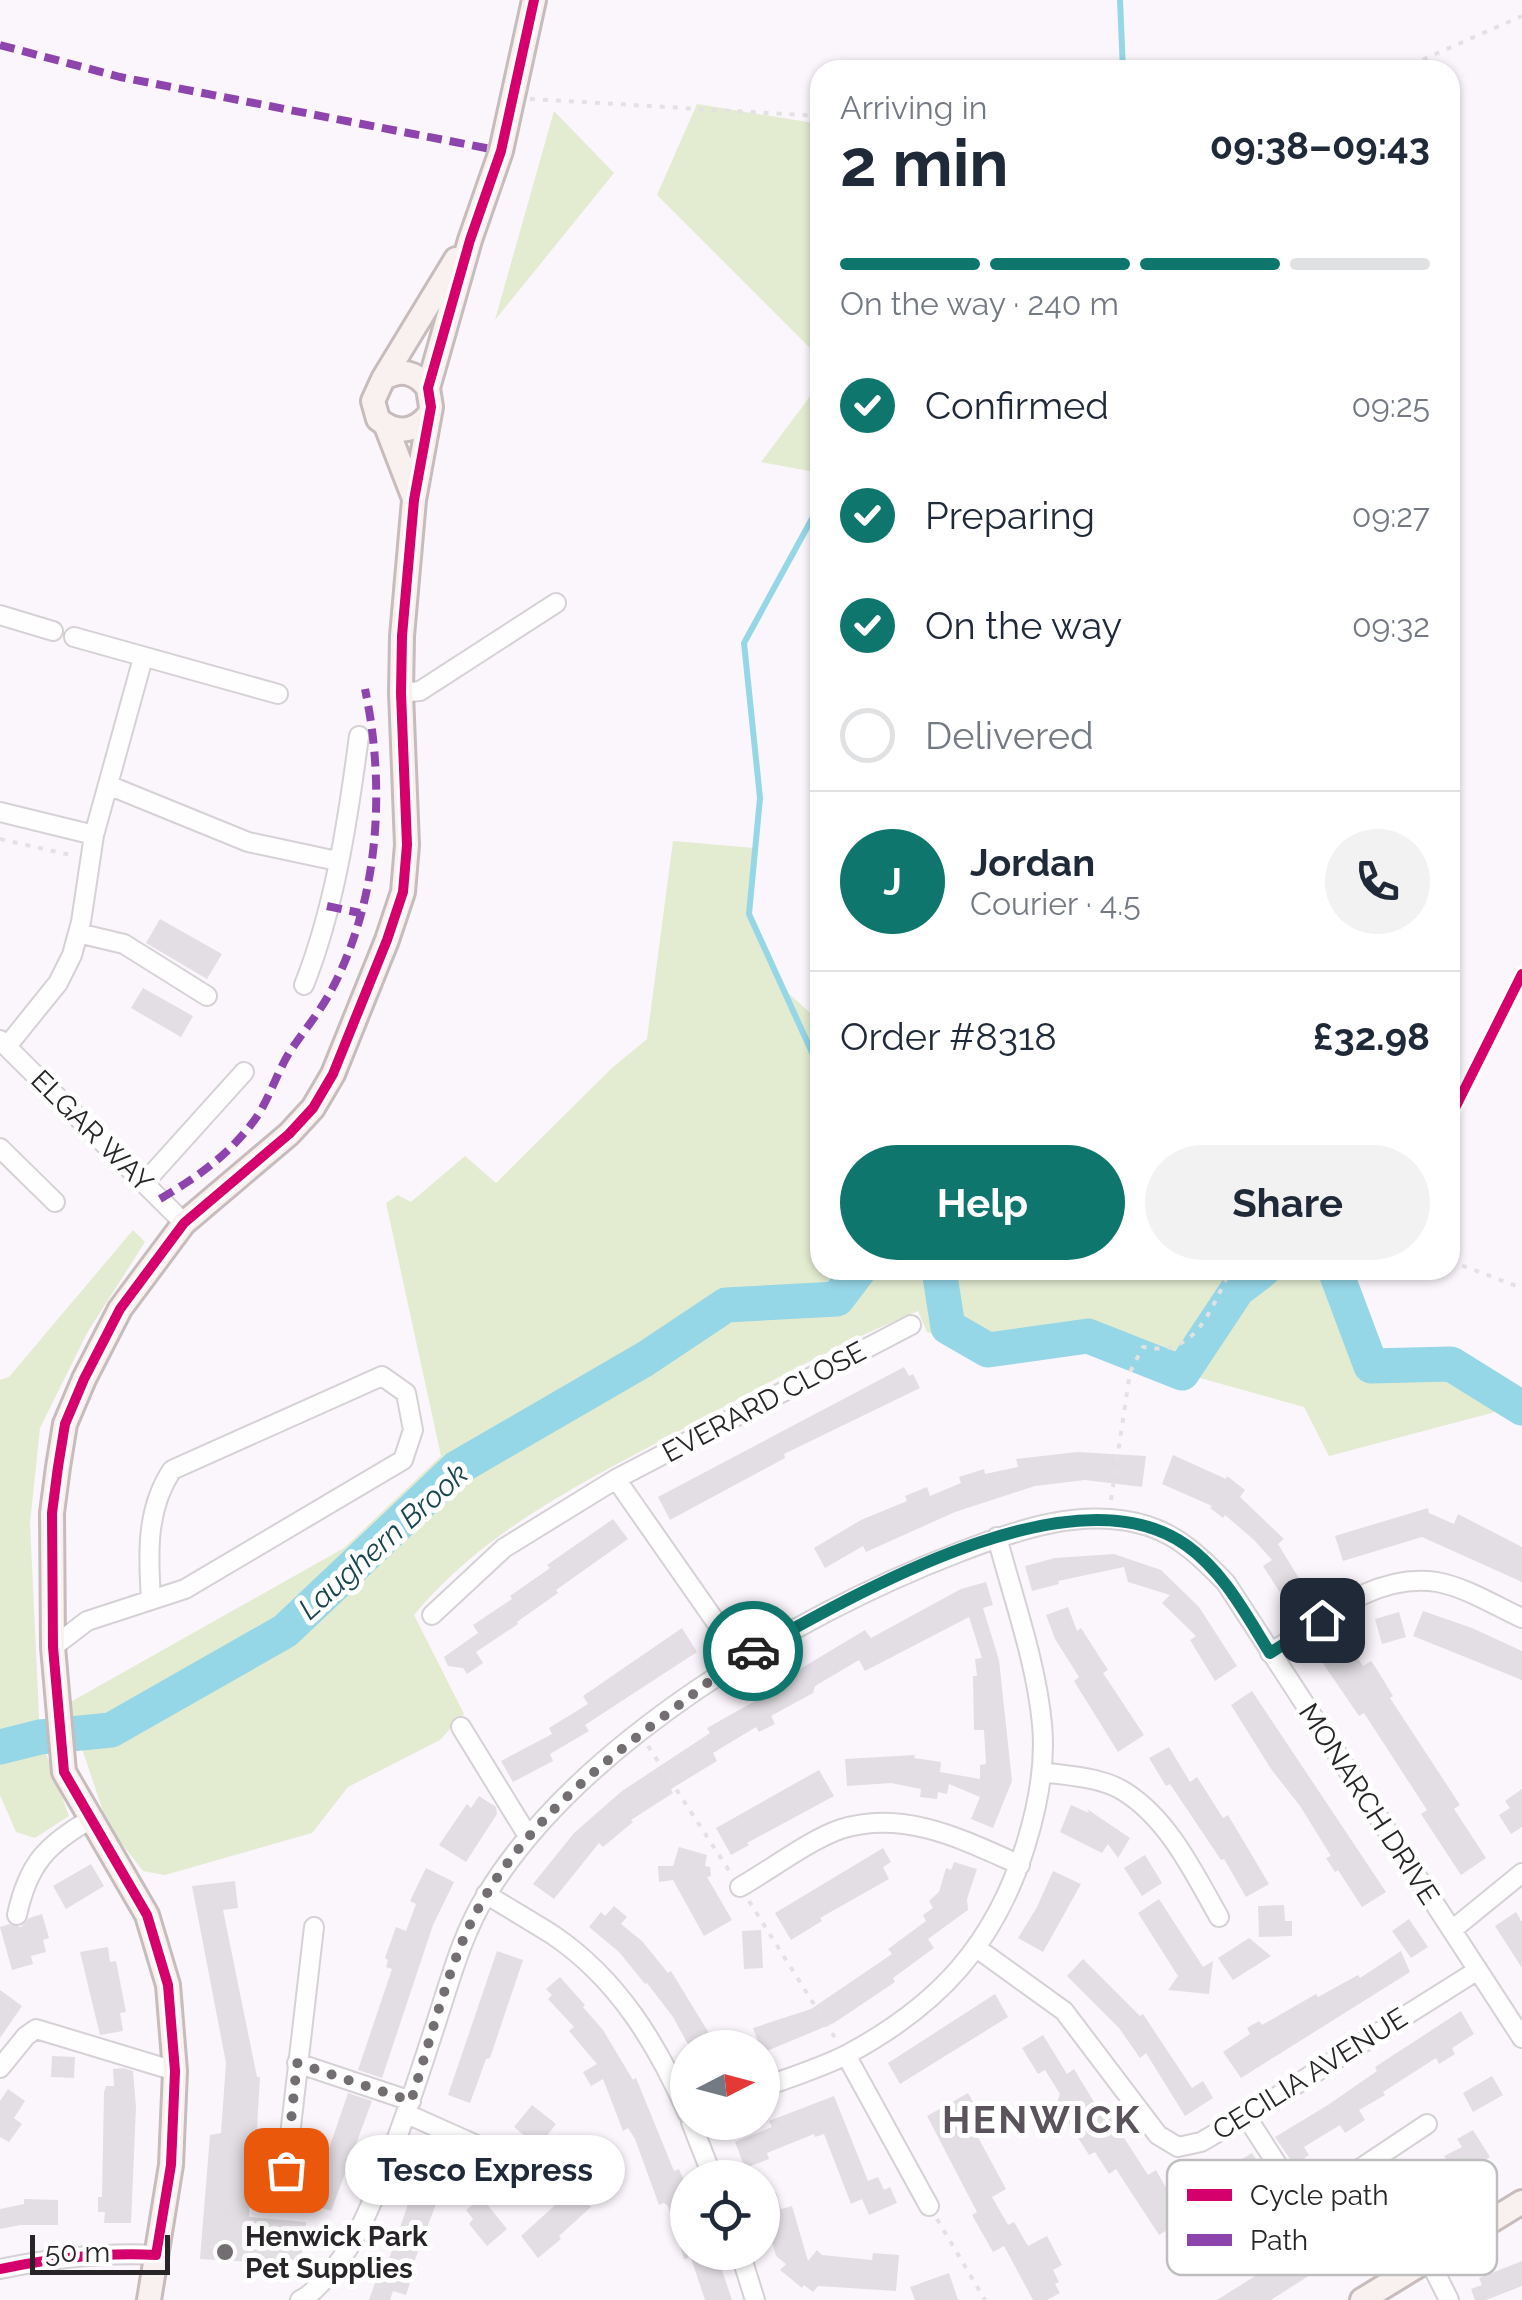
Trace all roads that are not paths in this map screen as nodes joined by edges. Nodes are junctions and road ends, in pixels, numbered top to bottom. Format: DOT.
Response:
graph roads {
  1 [pos="534,0"];
  2 [pos="470,240"];
  3 [pos="383,379"];
  4 [pos="428,388"];
  5 [pos="428,416"];
  6 [pos="386,426"];
  7 [pos="414,500"];
  8 [pos="556,603"];
  9 [pos="0,616"];
  10 [pos="53,631"];
  11 [pos="74,638"];
  12 [pos="143,658"];
  13 [pos="400,693"];
  14 [pos="278,694"];
  15 [pos="359,736"];
  16 [pos="108,785"];
  17 [pos="0,812"];
  18 [pos="94,834"];
  19 [pos="337,861"];
  20 [pos="78,933"];
  21 [pos="304,985"];
  22 [pos="207,996"];
  23 [pos="4,1043"];
  24 [pos="244,1072"];
  25 [pos="0,1148"];
  26 [pos="144,1183"];
  27 [pos="56,1202"];
  28 [pos="184,1223"];
  29 [pos="911,1325"];
  30 [pos="616,1479"];
  31 [pos="997,1538"];
  32 [pos="151,1600"];
  33 [pos="432,1615"];
  34 [pos="1522,1618"];
  35 [pos="53,1647"];
  36 [pos="1270,1653"];
  37 [pos="741,1658"];
  38 [pos="461,1727"];
  39 [pos="1042,1772"];
  40 [pos="92,1818"];
  41 [pos="528,1836"];
  42 [pos="1020,1864"];
  43 [pos="1522,1873"];
  44 [pos="740,1888"];
  45 [pos="486,1894"];
  46 [pos="17,1916"];
  47 [pos="1219,1917"];
  48 [pos="314,1927"];
  49 [pos="1452,1930"];
  50 [pos="978,1949"];
  51 [pos="1478,1970"];
  52 [pos="1516,2013"];
  53 [pos="1522,2038"];
  54 [pos="846,2055"];
  55 [pos="297,2063"];
  56 [pos="0,2068"];
  57 [pos="175,2071"];
  58 [pos="670,2073"];
  59 [pos="780,2081"];
  60 [pos="409,2107"];
  61 [pos="1246,2116"];
  62 [pos="1427,2124"];
  63 [pos="1274,2160"];
  64 [pos="1373,2160"];
  65 [pos="286,2170"];
  66 [pos="528,2185"];
  67 [pos="1522,2202"];
  68 [pos="930,2206"];
  69 [pos="1497,2217"];
  70 [pos="156,2255"];
  71 [pos="0,2269"];
  72 [pos="746,2270"];
  73 [pos="1401,2275"];
  74 [pos="1436,2275"];
  75 [pos="150,2300"];
  76 [pos="300,2300"];
  77 [pos="755,2300"];
  78 [pos="1362,2300"];
  79 [pos="1449,2300"];
  1 -- 2 [label="main road"];
  2 -- 3 [label="main road"];
  2 -- 4 [label="main road"];
  3 -- 4 [label="main road"];
  3 -- 6 [label="main road"];
  4 -- 5 [label="main road"];
  5 -- 6 [label="main road"];
  5 -- 7 [label="main road"];
  6 -- 7 [label="main road"];
  7 -- 13 [label="main road"];
  8 -- 13 [label="street"];
  9 -- 10 [label="street"];
  11 -- 12 [label="street"];
  12 -- 14 [label="street"];
  12 -- 16 [label="street"];
  13 -- 28 [label="main road"];
  15 -- 19 [label="street"];
  16 -- 18 [label="street"];
  16 -- 19 [label="street"];
  17 -- 18 [label="street"];
  18 -- 20 [label="street"];
  19 -- 21 [label="street"];
  20 -- 22 [label="street"];
  20 -- 23 [label="street"];
  23 -- 26 [label="street, ELGAR WAY"];
  24 -- 26 [label="street"];
  25 -- 27 [label="street"];
  26 -- 28 [label="street, ELGAR WAY"];
  28 -- 35 [label="main road"];
  29 -- 30 [label="street, EVERARD CLOSE"];
  30 -- 33 [label="street, EVERARD CLOSE"];
  30 -- 37 [label="street"];
  31 -- 36 [label="street, MONARCH DRIVE"];
  31 -- 37 [label="street, MONARCH DRIVE"];
  31 -- 39 [label="street"];
  32 -- 32 [label="street"];
  32 -- 35 [label="street"];
  34 -- 36 [label="street"];
  35 -- 40 [label="main road"];
  36 -- 49 [label="street, MONARCH DRIVE"];
  37 -- 41 [label="street, MONARCH DRIVE"];
  38 -- 41 [label="street"];
  39 -- 42 [label="street"];
  39 -- 47 [label="street"];
  40 -- 46 [label="street"];
  40 -- 57 [label="main road"];
  41 -- 45 [label="street, MONARCH DRIVE"];
  42 -- 44 [label="street"];
  42 -- 50 [label="street"];
  43 -- 49 [label="street"];
  45 -- 58 [label="street"];
  45 -- 60 [label="street, MONARCH DRIVE"];
  48 -- 55 [label="street"];
  49 -- 51 [label="street, MONARCH DRIVE"];
  50 -- 54 [label="street"];
  50 -- 61 [label="street, CECILIA AVENUE"];
  51 -- 52 [label="street, MONARCH DRIVE"];
  51 -- 61 [label="street, CECILIA AVENUE"];
  52 -- 53 [label="street, MONARCH DRIVE"];
  54 -- 59 [label="street"];
  54 -- 68 [label="street"];
  55 -- 60 [label="street"];
  55 -- 65 [label="street"];
  56 -- 57 [label="street"];
  57 -- 70 [label="main road"];
  60 -- 66 [label="street"];
  60 -- 76 [label="street, MONARCH DRIVE"];
  61 -- 63 [label="street"];
  62 -- 64 [label="street"];
  67 -- 69 [label="main road"];
  70 -- 71 [label="street"];
  70 -- 75 [label="main road"];
  72 -- 77 [label="street"];
  73 -- 78 [label="main road"];
  74 -- 79 [label="street"];
}
